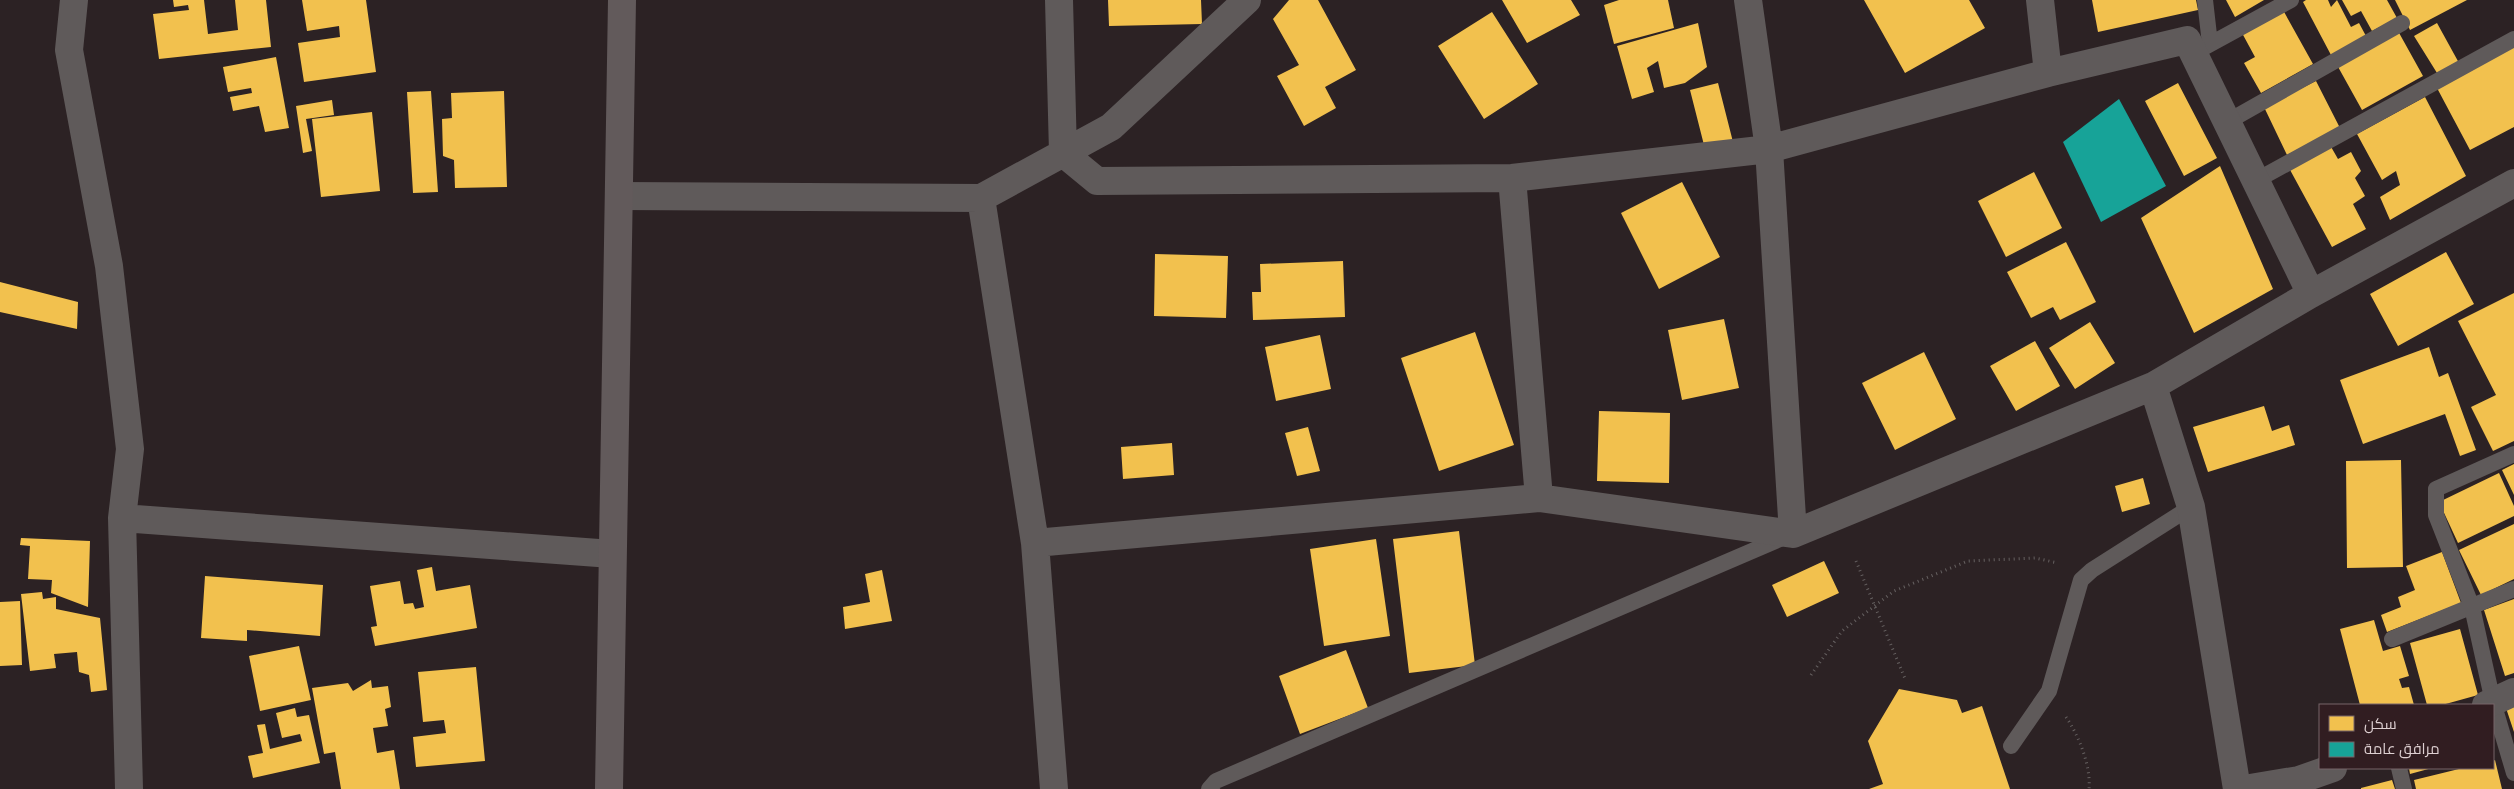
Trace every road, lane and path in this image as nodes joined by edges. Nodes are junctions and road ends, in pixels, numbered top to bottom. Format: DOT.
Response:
graph roads {
  1 [pos="74,0"];
  2 [pos="622,0"];
  3 [pos="1059,0"];
  4 [pos="1247,0"];
  5 [pos="1748,0"];
  6 [pos="2040,0"];
  7 [pos="2204,0"];
  8 [pos="2291,0"];
  9 [pos="2402,23"];
  10 [pos="2514,39"];
  11 [pos="2202,49"];
  12 [pos="2048,73"];
  13 [pos="2227,122"];
  14 [pos="1769,149"];
  15 [pos="1063,153"];
  16 [pos="1512,178"];
  17 [pos="2255,180"];
  18 [pos="2514,183"];
  19 [pos="619,196"];
  20 [pos="981,198"];
  21 [pos="2311,294"];
  22 [pos="2153,386"];
  23 [pos="2514,454"];
  24 [pos="1539,498"];
  25 [pos="2191,508"];
  26 [pos="122,518"];
  27 [pos="1793,534"];
  28 [pos="1035,543"];
  29 [pos="612,554"];
  30 [pos="1856,561"];
  31 [pos="2092,570"];
  32 [pos="2514,589"];
  33 [pos="1876,604"];
  34 [pos="2472,607"];
  35 [pos="2392,639"];
  36 [pos="1811,675"];
  37 [pos="1906,680"];
  38 [pos="2049,691"];
  39 [pos="2498,700"];
  40 [pos="2011,746"];
  41 [pos="2330,769"];
  42 [pos="2399,769"];
  43 [pos="2514,773"];
  44 [pos="129,789"];
  45 [pos="608,789"];
  46 [pos="1054,789"];
  47 [pos="1208,789"];
  48 [pos="2089,789"];
  49 [pos="2237,789"];
  50 [pos="2244,789"];
  51 [pos="2404,789"];
  1 -- 26 [label="street"];
  2 -- 19 [label="main road"];
  3 -- 15 [label="street"];
  4 -- 15 [label="street"];
  5 -- 14 [label="street"];
  6 -- 12 [label="street"];
  7 -- 11 [label="lane"];
  8 -- 11 [label="lane"];
  9 -- 13 [label="lane"];
  10 -- 17 [label="lane"];
  11 -- 12 [label="street"];
  11 -- 13 [label="street"];
  12 -- 14 [label="street"];
  13 -- 17 [label="street"];
  14 -- 16 [label="street"];
  14 -- 27 [label="street"];
  15 -- 16 [label="street"];
  15 -- 20 [label="street"];
  16 -- 24 [label="street"];
  17 -- 21 [label="street"];
  18 -- 21 [label="street"];
  19 -- 20 [label="street"];
  19 -- 29 [label="main road"];
  20 -- 28 [label="street"];
  21 -- 22 [label="street"];
  22 -- 25 [label="street"];
  22 -- 27 [label="street"];
  23 -- 34 [label="lane"];
  24 -- 27 [label="street"];
  24 -- 28 [label="street"];
  25 -- 31 [label="lane"];
  25 -- 49 [label="street"];
  26 -- 29 [label="street"];
  26 -- 44 [label="street"];
  27 -- 47 [label="lane"];
  28 -- 46 [label="street"];
  29 -- 45 [label="main road"];
  30 -- 33 [label="path"];
  31 -- 33 [label="path"];
  31 -- 38 [label="lane"];
  32 -- 34 [label="lane"];
  33 -- 36 [label="path"];
  33 -- 37 [label="path"];
  34 -- 35 [label="lane"];
  34 -- 39 [label="lane"];
  38 -- 40 [label="lane"];
  38 -- 48 [label="path"];
  39 -- 43 [label="lane"];
  41 -- 50 [label="street"];
  42 -- 51 [label="lane"];
}
